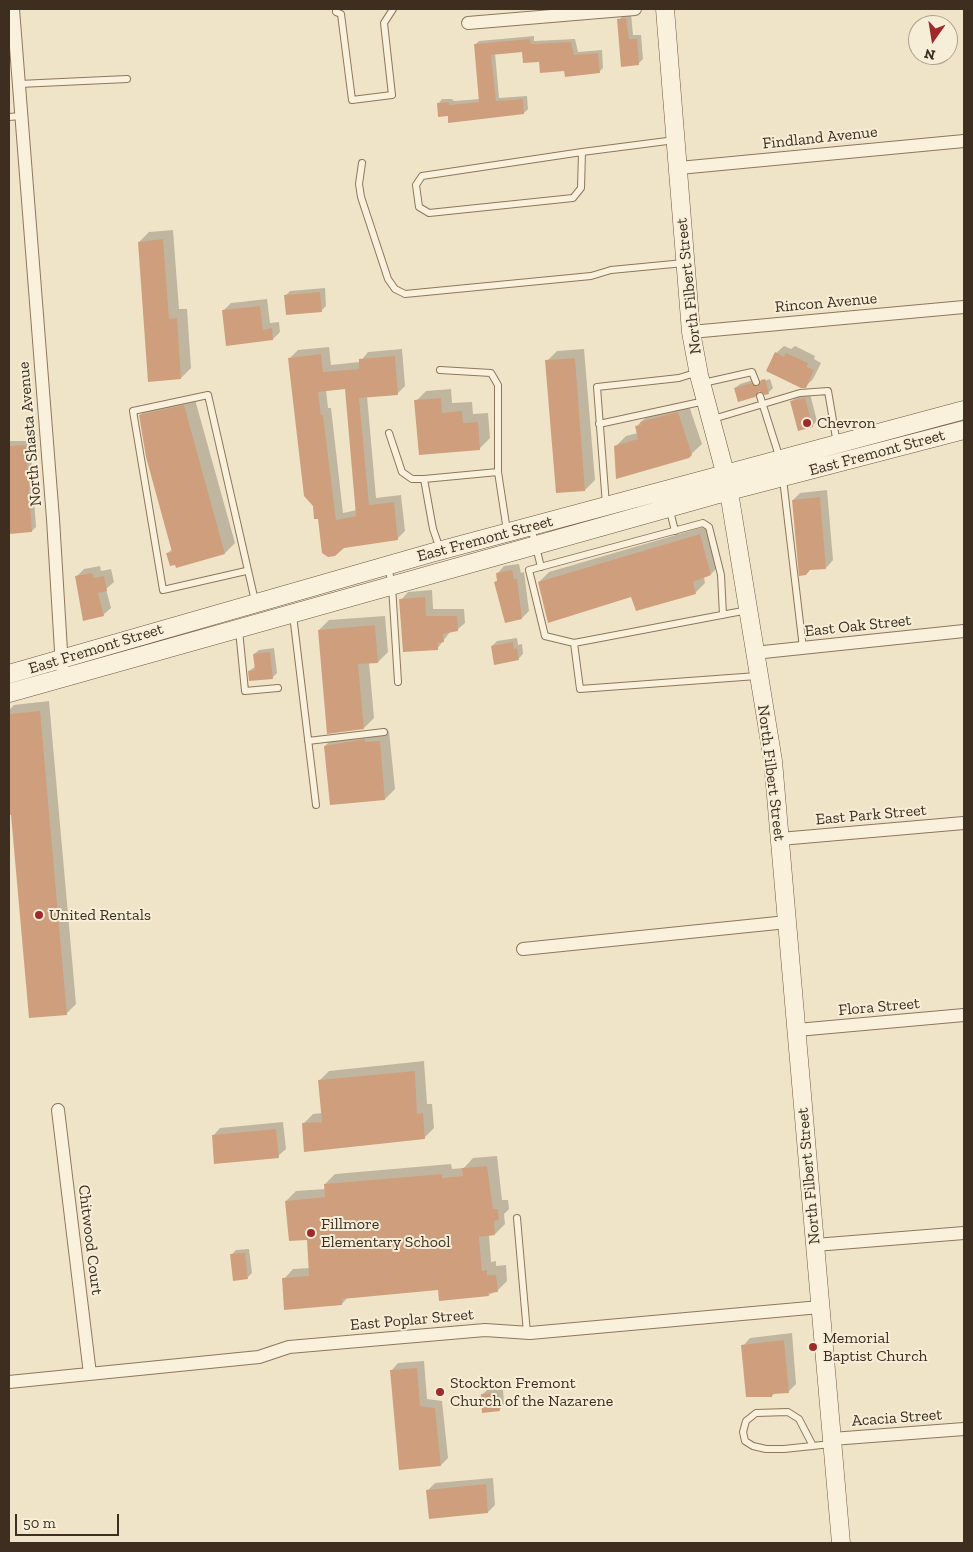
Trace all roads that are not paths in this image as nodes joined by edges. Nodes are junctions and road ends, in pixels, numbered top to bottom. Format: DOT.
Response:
graph roads {
  1 [pos="13,9"];
  2 [pos="336,9"];
  3 [pos="393,9"];
  4 [pos="635,9"];
  5 [pos="665,9"];
  6 [pos="468,23"];
  7 [pos="127,79"];
  8 [pos="18,84"];
  9 [pos="15,117"];
  10 [pos="676,140"];
  11 [pos="964,141"];
  12 [pos="582,152"];
  13 [pos="362,163"];
  14 [pos="679,168"];
  15 [pos="685,263"];
  16 [pos="964,307"];
  17 [pos="690,332"];
  18 [pos="440,370"];
  19 [pos="700,378"];
  20 [pos="756,382"];
  21 [pos="760,396"];
  22 [pos="707,401"];
  23 [pos="762,405"];
  24 [pos="964,410"];
  25 [pos="712,420"];
  26 [pos="599,424"];
  27 [pos="964,430"];
  28 [pos="389,433"];
  29 [pos="837,444"];
  30 [pos="780,460"];
  31 [pos="841,463"];
  32 [pos="498,472"];
  33 [pos="783,478"];
  34 [pos="424,479"];
  35 [pos="728,483"];
  36 [pos="665,491"];
  37 [pos="606,506"];
  38 [pos="669,508"];
  39 [pos="531,526"];
  40 [pos="675,531"];
  41 [pos="507,533"];
  42 [pos="535,545"];
  43 [pos="441,550"];
  44 [pos="387,565"];
  45 [pos="541,567"];
  46 [pos="246,571"];
  47 [pos="392,586"];
  48 [pos="256,603"];
  49 [pos="748,610"];
  50 [pos="292,614"];
  51 [pos="723,615"];
  52 [pos="238,629"];
  53 [pos="964,631"];
  54 [pos="574,643"];
  55 [pos="803,648"];
  56 [pos="754,653"];
  57 [pos="62,659"];
  58 [pos="9,674"];
  59 [pos="758,676"];
  60 [pos="63,678"];
  61 [pos="398,682"];
  62 [pos="278,688"];
  63 [pos="9,693"];
  64 [pos="384,732"];
  65 [pos="308,741"];
  66 [pos="316,805"];
  67 [pos="964,823"];
  68 [pos="780,840"];
  69 [pos="787,922"];
  70 [pos="523,948"];
  71 [pos="964,1015"];
  72 [pos="797,1030"];
  73 [pos="58,1110"];
  74 [pos="517,1218"];
  75 [pos="964,1233"];
  76 [pos="815,1245"];
  77 [pos="820,1307"];
  78 [pos="527,1333"];
  79 [pos="90,1374"];
  80 [pos="9,1382"];
  81 [pos="964,1429"];
  82 [pos="832,1442"];
  83 [pos="813,1446"];
  84 [pos="841,1543"];
  1 -- 8 [label="street, North Shasta Avenue"];
  2 -- 3 [label="lane"];
  4 -- 6 [label="street"];
  5 -- 10 [label="main road, North Filbert Street"];
  7 -- 8 [label="lane"];
  8 -- 9 [label="street, North Shasta Avenue"];
  9 -- 57 [label="street, North Shasta Avenue"];
  10 -- 12 [label="lane"];
  10 -- 14 [label="main road, North Filbert Street"];
  11 -- 14 [label="street, Findland Avenue"];
  12 -- 12 [label="lane"];
  13 -- 15 [label="lane"];
  14 -- 15 [label="main road, North Filbert Street"];
  15 -- 17 [label="main road, North Filbert Street"];
  16 -- 17 [label="street, Rincon Avenue"];
  17 -- 19 [label="main road, North Filbert Street"];
  18 -- 32 [label="lane"];
  19 -- 20 [label="lane"];
  19 -- 22 [label="main road, North Filbert Street"];
  19 -- 26 [label="lane"];
  21 -- 23 [label="lane"];
  22 -- 25 [label="main road, North Filbert Street"];
  22 -- 26 [label="lane"];
  23 -- 25 [label="lane"];
  23 -- 29 [label="lane"];
  23 -- 30 [label="lane"];
  24 -- 29 [label="main road, East Fremont Street"];
  25 -- 35 [label="main road, North Filbert Street"];
  26 -- 37 [label="lane"];
  27 -- 31 [label="main road, East Fremont Street"];
  28 -- 34 [label="lane"];
  29 -- 30 [label="main road, East Fremont Street"];
  29 -- 31 [label="lane"];
  30 -- 33 [label="lane"];
  30 -- 35 [label="main road, East Fremont Street"];
  31 -- 33 [label="main road, East Fremont Street"];
  32 -- 34 [label="lane"];
  32 -- 41 [label="lane"];
  33 -- 35 [label="main road, East Fremont Street"];
  33 -- 55 [label="lane"];
  34 -- 43 [label="lane"];
  35 -- 36 [label="main road, East Fremont Street"];
  35 -- 38 [label="main road, East Fremont Street"];
  35 -- 49 [label="main road, North Filbert Street"];
  36 -- 37 [label="main road, East Fremont Street"];
  36 -- 38 [label="lane"];
  37 -- 39 [label="main road, East Fremont Street"];
  38 -- 40 [label="lane"];
  38 -- 42 [label="main road, East Fremont Street"];
  39 -- 41 [label="main road, East Fremont Street"];
  39 -- 42 [label="lane"];
  40 -- 45 [label="lane"];
  40 -- 51 [label="lane"];
  41 -- 43 [label="main road, East Fremont Street"];
  42 -- 45 [label="lane"];
  42 -- 47 [label="main road, East Fremont Street"];
  43 -- 44 [label="main road, East Fremont Street"];
  44 -- 47 [label="lane"];
  44 -- 48 [label="main road, East Fremont Street"];
  45 -- 54 [label="lane"];
  46 -- 46 [label="lane"];
  46 -- 48 [label="lane"];
  47 -- 50 [label="main road, East Fremont Street"];
  47 -- 61 [label="lane"];
  48 -- 57 [label="main road, East Fremont Street"];
  49 -- 51 [label="lane"];
  49 -- 56 [label="main road, North Filbert Street"];
  50 -- 52 [label="main road, East Fremont Street"];
  50 -- 65 [label="lane"];
  51 -- 54 [label="lane"];
  52 -- 60 [label="main road, East Fremont Street"];
  52 -- 62 [label="lane"];
  53 -- 55 [label="street, East Oak Street"];
  54 -- 59 [label="lane"];
  55 -- 56 [label="street, East Oak Street"];
  56 -- 59 [label="main road, North Filbert Street"];
  57 -- 58 [label="main road, East Fremont Street"];
  57 -- 60 [label="street, North Shasta Avenue"];
  59 -- 68 [label="main road, North Filbert Street"];
  60 -- 63 [label="main road, East Fremont Street"];
  64 -- 65 [label="lane"];
  65 -- 66 [label="lane"];
  67 -- 68 [label="street, East Park Street"];
  68 -- 69 [label="main road, North Filbert Street"];
  69 -- 70 [label="street"];
  69 -- 72 [label="main road, North Filbert Street"];
  71 -- 72 [label="street, Flora Street"];
  72 -- 76 [label="main road, North Filbert Street"];
  73 -- 79 [label="street, Chitwood Court"];
  74 -- 78 [label="lane"];
  75 -- 76 [label="street"];
  76 -- 77 [label="main road, North Filbert Street"];
  77 -- 78 [label="street, East Poplar Street"];
  77 -- 82 [label="main road, North Filbert Street"];
  78 -- 79 [label="street, East Poplar Street"];
  79 -- 80 [label="street, East Poplar Street"];
  81 -- 82 [label="street, Acacia Street"];
  82 -- 83 [label="lane"];
  82 -- 84 [label="main road, North Filbert Street"];
  83 -- 83 [label="lane"];
}
